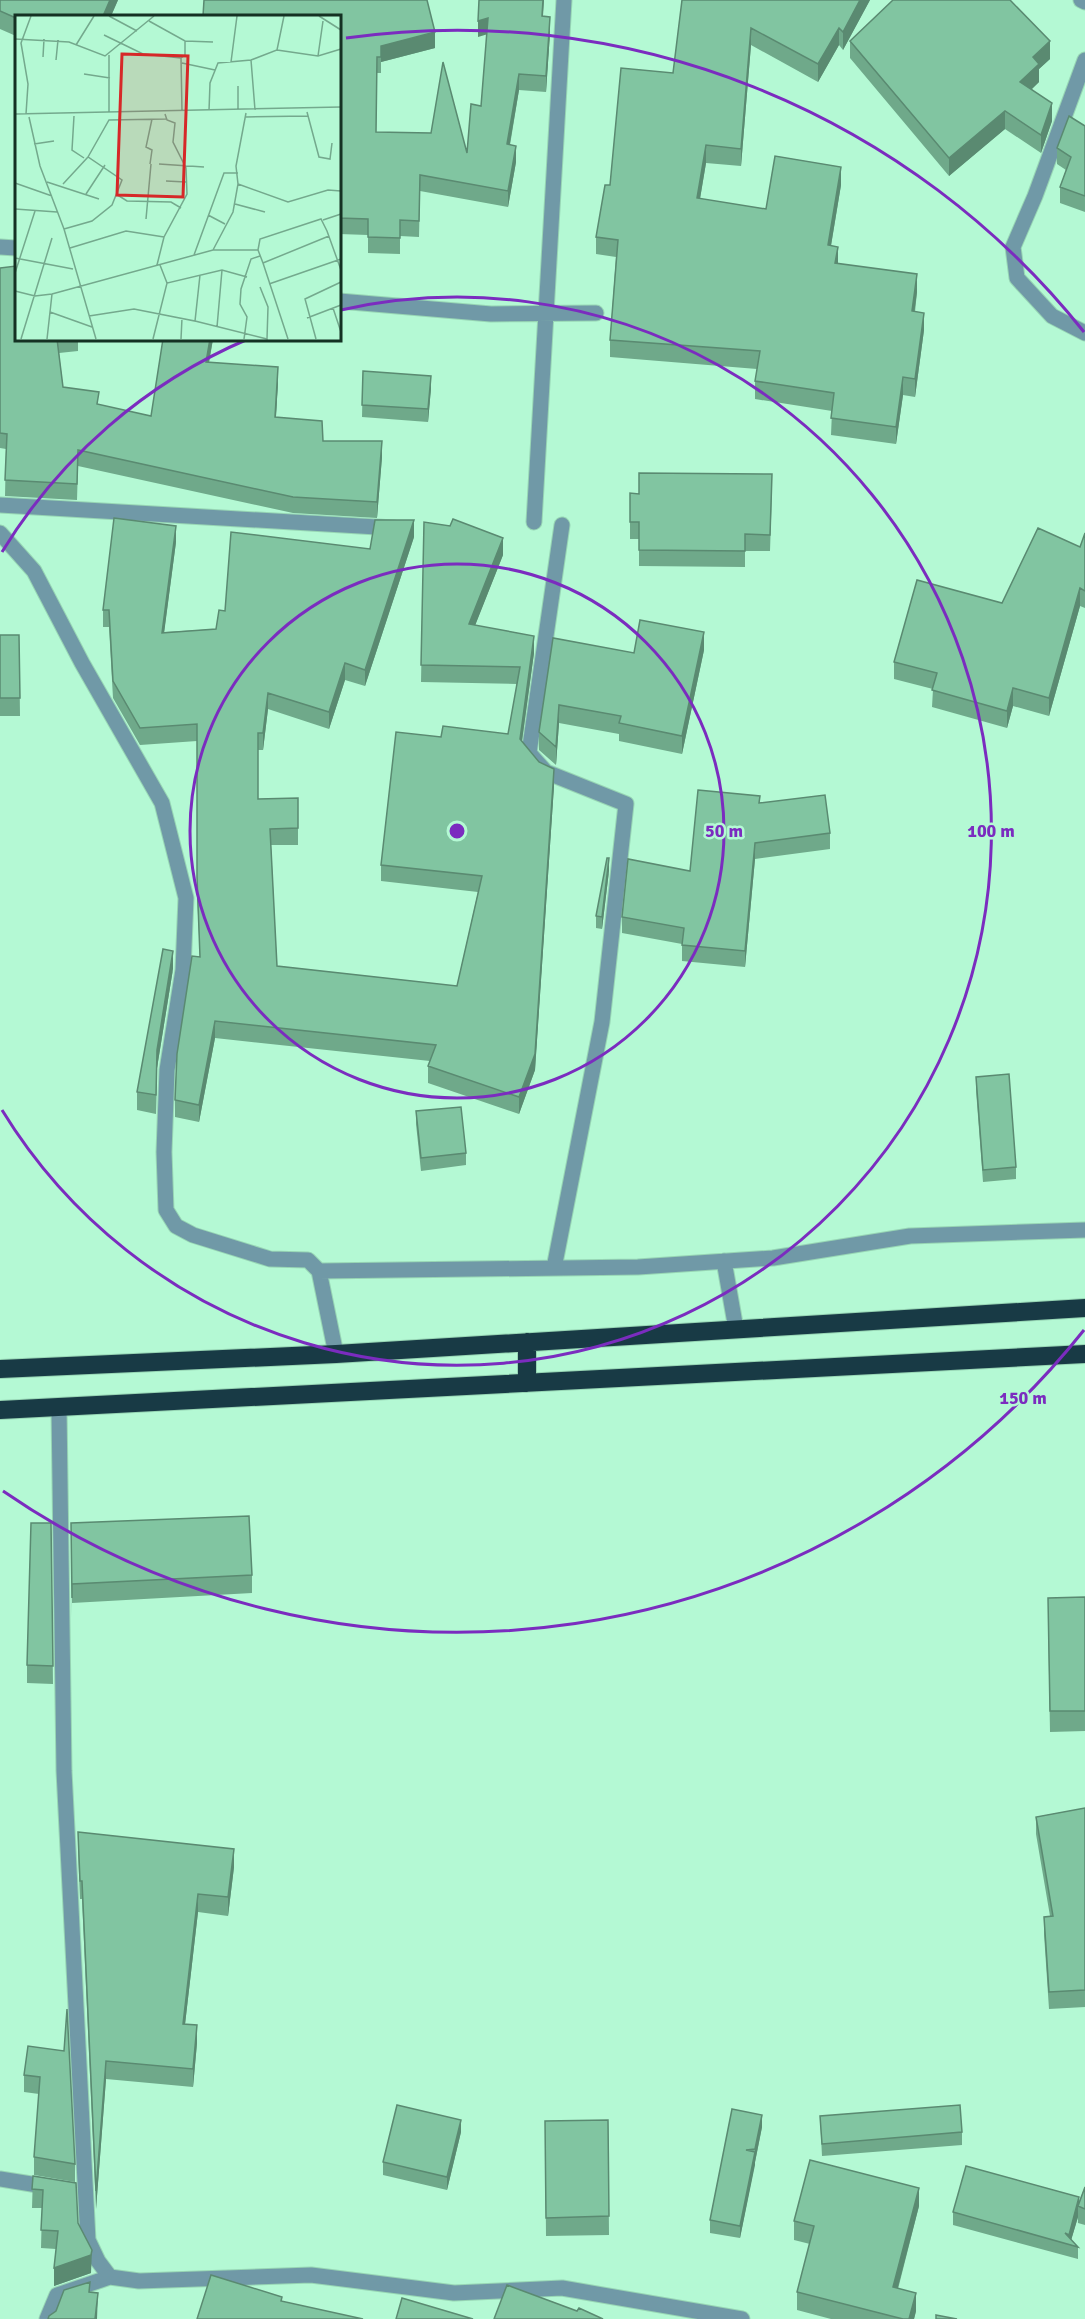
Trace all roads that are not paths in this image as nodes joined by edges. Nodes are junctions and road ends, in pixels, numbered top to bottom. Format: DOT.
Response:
graph roads {
  1 [pos="564,0"];
  2 [pos="1085,60"];
  3 [pos="0,247"];
  4 [pos="15,248"];
  5 [pos="340,301"];
  6 [pos="596,313"];
  7 [pos="545,315"];
  8 [pos="1085,333"];
  9 [pos="0,506"];
  10 [pos="534,522"];
  11 [pos="562,525"];
  12 [pos="403,529"];
  13 [pos="0,533"];
  14 [pos="1085,1230"];
  15 [pos="724,1261"];
  16 [pos="554,1268"];
  17 [pos="319,1271"];
  18 [pos="1085,1308"];
  19 [pos="735,1329"];
  20 [pos="527,1342"];
  21 [pos="336,1354"];
  22 [pos="1085,1354"];
  23 [pos="0,1369"];
  24 [pos="527,1383"];
  25 [pos="59,1409"];
  26 [pos="0,1410"];
  27 [pos="0,2179"];
  28 [pos="75,2191"];
  29 [pos="110,2277"];
  30 [pos="47,2319"];
  31 [pos="742,2319"];
  1 -- 7 [label="street"];
  2 -- 8 [label="street"];
  3 -- 4 [label="street"];
  5 -- 7 [label="street"];
  6 -- 7 [label="street"];
  7 -- 10 [label="street"];
  9 -- 12 [label="street"];
  11 -- 16 [label="street"];
  13 -- 17 [label="street"];
  14 -- 15 [label="street"];
  15 -- 16 [label="street"];
  15 -- 19 [label="street"];
  16 -- 17 [label="street"];
  17 -- 21 [label="street"];
  18 -- 19 [label="highway"];
  19 -- 20 [label="highway"];
  20 -- 21 [label="highway"];
  20 -- 24 [label="highway"];
  21 -- 23 [label="highway"];
  22 -- 24 [label="highway"];
  24 -- 25 [label="highway"];
  25 -- 26 [label="highway"];
  25 -- 28 [label="street"];
  27 -- 28 [label="street"];
  28 -- 29 [label="street"];
  29 -- 30 [label="street"];
  29 -- 31 [label="street"];
}
